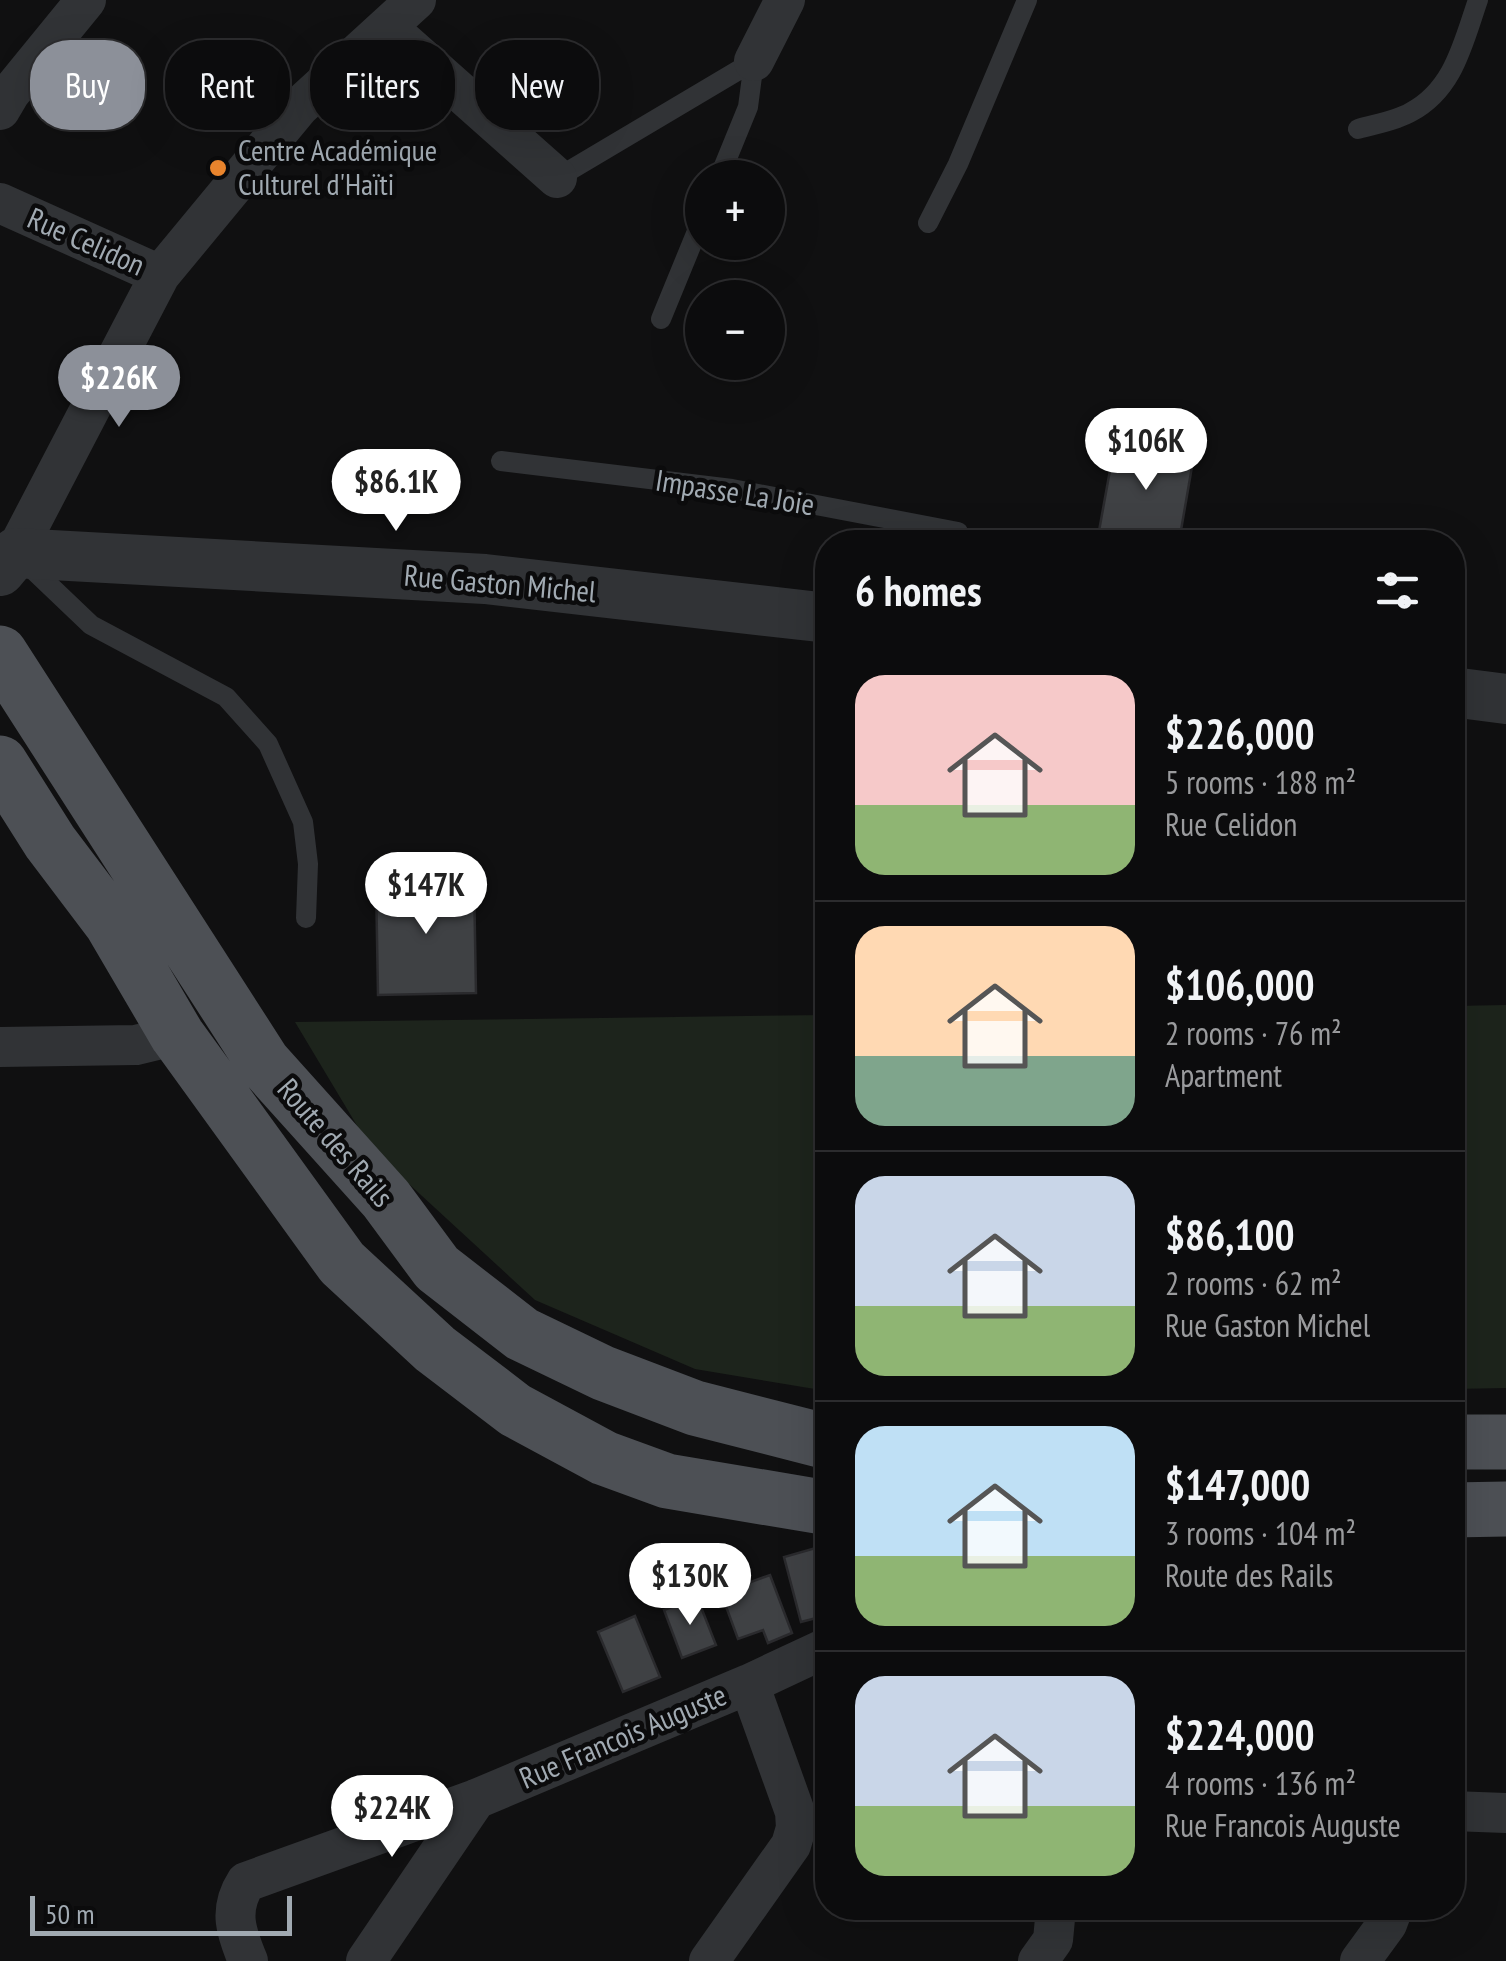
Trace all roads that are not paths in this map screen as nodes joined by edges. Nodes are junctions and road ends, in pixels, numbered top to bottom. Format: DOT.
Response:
graph roads {
  1 [pos="86,0"];
  2 [pos="784,0"];
  3 [pos="1027,0"];
  4 [pos="1478,0"];
  5 [pos="401,13"];
  6 [pos="754,61"];
  7 [pos="3,97"];
  8 [pos="1358,129"];
  9 [pos="726,160"];
  10 [pos="557,178"];
  11 [pos="0,203"];
  12 [pos="928,222"];
  13 [pos="685,260"];
  14 [pos="160,275"];
  15 [pos="661,320"];
  16 [pos="500,460"];
  17 [pos="947,530"];
  18 [pos="8,562"];
  19 [pos="815,617"];
  20 [pos="0,652"];
  21 [pos="1465,693"];
  22 [pos="1506,698"];
  23 [pos="0,763"];
  24 [pos="306,918"];
  25 [pos="177,1035"];
  26 [pos="0,1047"];
  27 [pos="815,1439"];
  28 [pos="1465,1442"];
  29 [pos="1506,1442"];
  30 [pos="815,1506"];
  31 [pos="1506,1509"];
  32 [pos="1465,1510"];
  33 [pos="815,1653"];
  34 [pos="749,1684"];
  35 [pos="476,1798"];
  36 [pos="1465,1811"];
  37 [pos="1506,1813"];
  38 [pos="1055,1920"];
  39 [pos="1389,1920"];
  40 [pos="248,1961"];
  41 [pos="366,1961"];
  42 [pos="709,1961"];
  43 [pos="1038,1961"];
  44 [pos="1360,1961"];
  1 -- 7 [label="street"];
  2 -- 6 [label="street"];
  3 -- 12 [label="lane"];
  4 -- 8 [label="lane"];
  5 -- 10 [label="street"];
  5 -- 14 [label="street"];
  6 -- 9 [label="lane"];
  6 -- 10 [label="lane"];
  11 -- 14 [label="street, Rue Celidon"];
  13 -- 15 [label="lane"];
  14 -- 18 [label="street, Rue Celidon"];
  16 -- 17 [label="lane, Impasse La Joie"];
  18 -- 19 [label="street, Rue Gaston Michel"];
  18 -- 24 [label="lane"];
  20 -- 27 [label="main road, Route des Rails"];
  21 -- 22 [label="street"];
  23 -- 25 [label="main road, Route des Rails"];
  25 -- 26 [label="street"];
  25 -- 30 [label="main road, Route des Rails"];
  28 -- 29 [label="main road"];
  31 -- 32 [label="main road"];
  33 -- 34 [label="street, Rue Francois Auguste"];
  34 -- 35 [label="street, Rue Francois Auguste"];
  34 -- 42 [label="street"];
  35 -- 40 [label="street, Rue Francois Auguste"];
  35 -- 41 [label="street"];
  36 -- 37 [label="street"];
  38 -- 43 [label="street"];
  39 -- 44 [label="street"];
}
